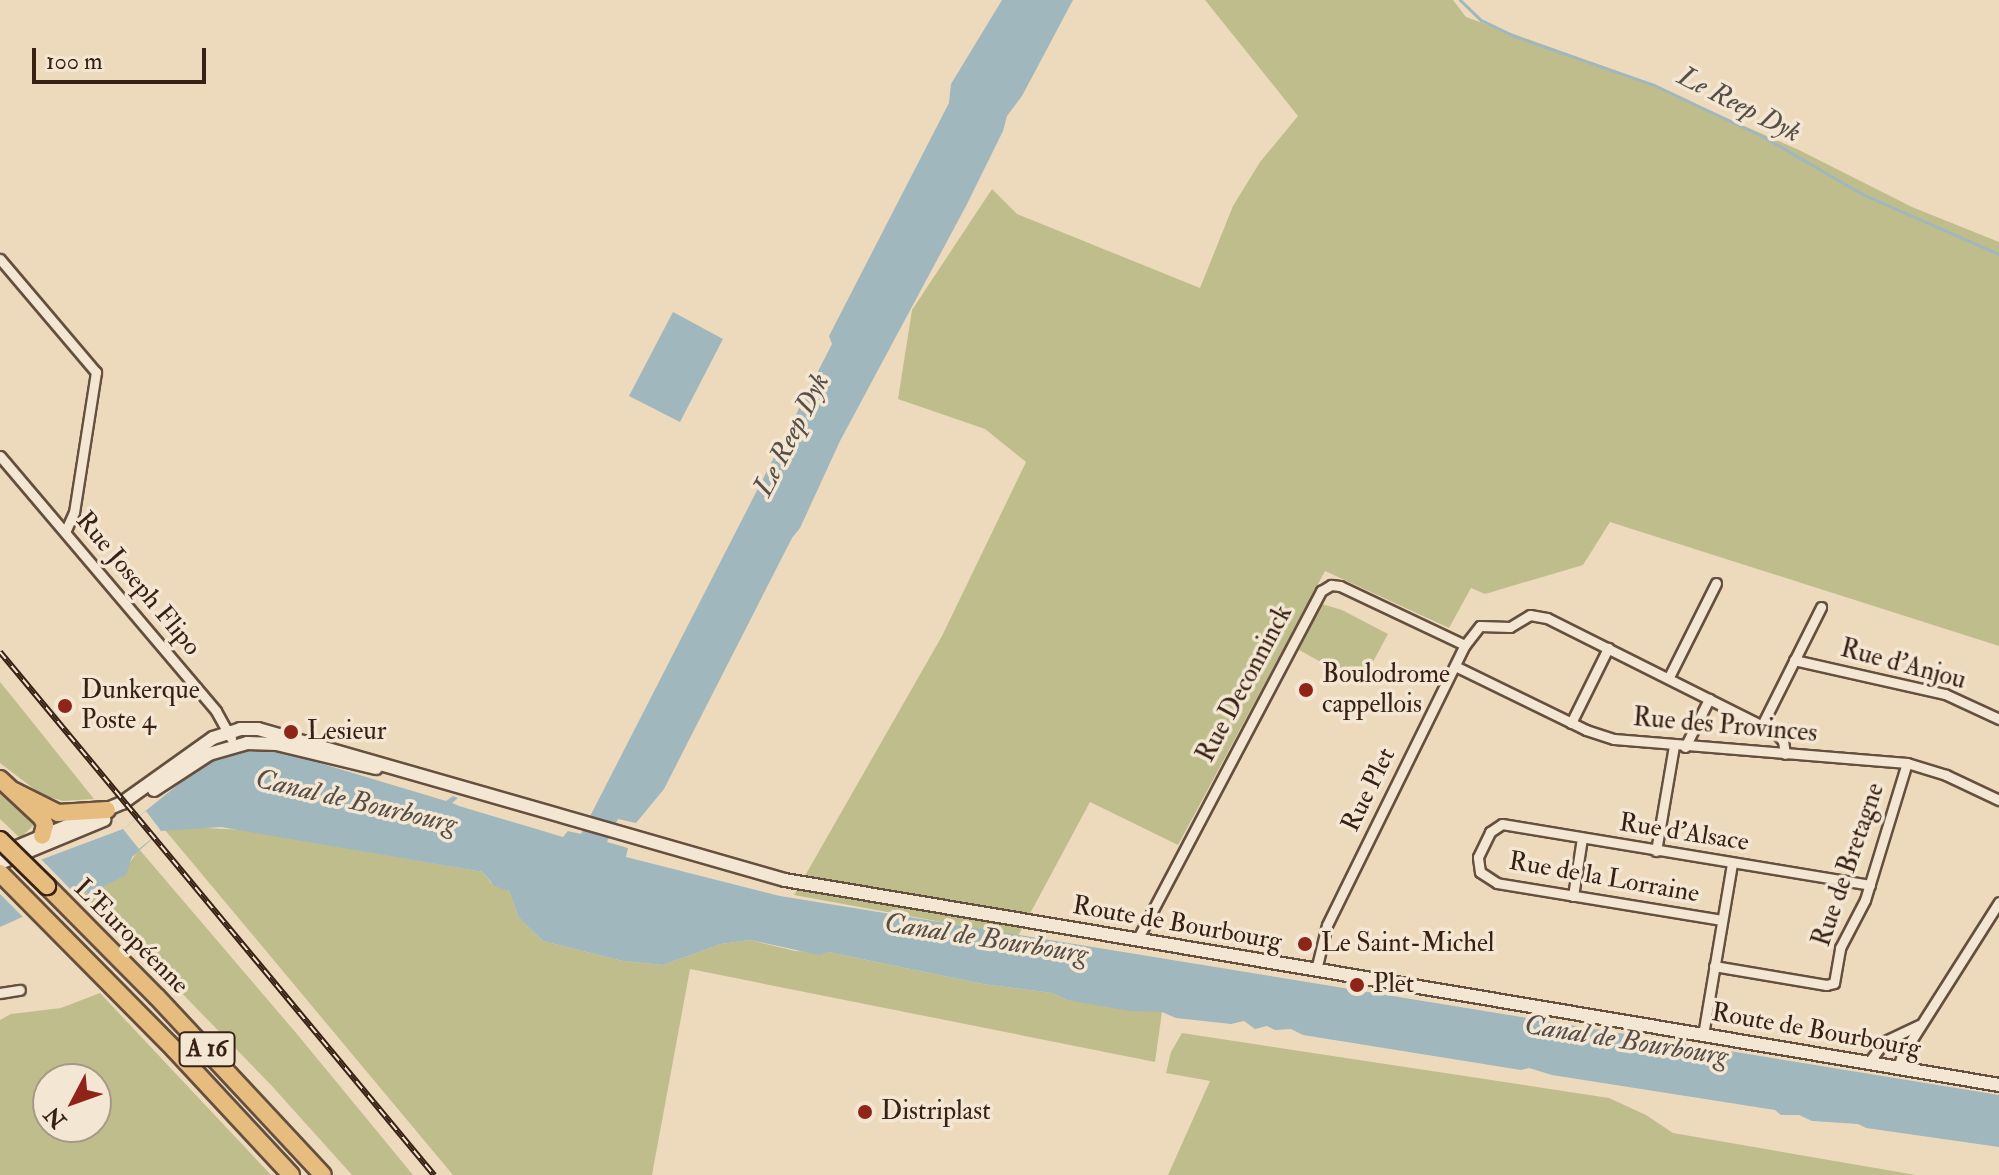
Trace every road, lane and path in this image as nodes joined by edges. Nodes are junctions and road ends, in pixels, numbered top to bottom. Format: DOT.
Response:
graph roads {
  1 [pos="0,259"];
  2 [pos="0,456"];
  3 [pos="65,532"];
  4 [pos="1716,583"];
  5 [pos="1821,607"];
  6 [pos="1465,645"];
  7 [pos="1608,648"];
  8 [pos="1794,660"];
  9 [pos="1455,666"];
  10 [pos="1669,677"];
  11 [pos="1709,699"];
  12 [pos="1999,719"];
  13 [pos="1571,723"];
  14 [pos="1762,725"];
  15 [pos="229,732"];
  16 [pos="233,745"];
  17 [pos="1674,746"];
  18 [pos="1685,747"];
  19 [pos="1785,754"];
  20 [pos="1907,763"];
  21 [pos="0,779"];
  22 [pos="451,785"];
  23 [pos="14,791"];
  24 [pos="1999,800"];
  25 [pos="107,810"];
  26 [pos="1492,830"];
  27 [pos="42,836"];
  28 [pos="1582,838"];
  29 [pos="0,840"];
  30 [pos="31,850"];
  31 [pos="1656,851"];
  32 [pos="0,854"];
  33 [pos="0,863"];
  34 [pos="1732,863"];
  35 [pos="0,873"];
  36 [pos="1870,885"];
  37 [pos="1573,896"];
  38 [pos="1999,902"];
  39 [pos="1995,915"];
  40 [pos="1722,920"];
  41 [pos="1137,940"];
  42 [pos="1714,966"];
  43 [pos="1316,970"];
  44 [pos="20,990"];
  45 [pos="0,993"];
  46 [pos="1924,1020"];
  47 [pos="1703,1035"];
  48 [pos="1869,1062"];
  49 [pos="1898,1068"];
  50 [pos="1999,1085"];
  51 [pos="291,1175"];
  52 [pos="323,1175"];
  1 -- 3 [label="street"];
  2 -- 3 [label="street, Rue Joseph Flipo"];
  3 -- 15 [label="street, Rue Joseph Flipo"];
  4 -- 10 [label="street"];
  5 -- 8 [label="street"];
  6 -- 7 [label="street"];
  6 -- 9 [label="street, Rue Plet"];
  6 -- 41 [label="street, Rue Deconninck"];
  7 -- 10 [label="street"];
  7 -- 13 [label="street"];
  8 -- 12 [label="street, Rue d'Anjou"];
  8 -- 14 [label="street"];
  9 -- 13 [label="street, Rue des Provinces"];
  9 -- 43 [label="street, Rue Plet"];
  10 -- 11 [label="street"];
  11 -- 14 [label="street"];
  11 -- 18 [label="street"];
  13 -- 17 [label="street, Rue des Provinces"];
  14 -- 19 [label="street"];
  15 -- 16 [label="street, Rue Joseph Flipo"];
  15 -- 22 [label="main road, Route de Bourbourg"];
  15 -- 25 [label="main road, Route de Bourbourg"];
  16 -- 22 [label="main road, Route de Bourbourg"];
  16 -- 30 [label="main road, Route de Bourbourg"];
  17 -- 18 [label="street, Rue des Provinces"];
  17 -- 31 [label="street"];
  18 -- 19 [label="street, Rue des Provinces"];
  19 -- 20 [label="street, Rue des Provinces"];
  20 -- 24 [label="street, Rue des Provinces"];
  20 -- 36 [label="street, Rue de Bretagne"];
  21 -- 23 [label="highway"];
  22 -- 41 [label="main road, Route de Bourbourg"];
  23 -- 25 [label="highway"];
  23 -- 27 [label="highway"];
  25 -- 27 [label="main road, Route de Bourbourg"];
  26 -- 28 [label="street, Rue d'Alsace"];
  26 -- 37 [label="street, Rue de la Lorraine"];
  27 -- 30 [label="main road"];
  27 -- 32 [label="main road, Route de Bourbourg"];
  28 -- 31 [label="street, Rue d'Alsace"];
  28 -- 37 [label="street"];
  29 -- 52 [label="highway, L'Européenne / A 16, bridge"];
  30 -- 33 [label="main road, Route de Bourbourg"];
  31 -- 34 [label="street, Rue d'Alsace"];
  34 -- 36 [label="street, Rue d'Alsace"];
  34 -- 40 [label="street"];
  35 -- 51 [label="highway, L'Européenne / A 16"];
  36 -- 42 [label="street, Rue de Bretagne"];
  37 -- 40 [label="street, Rue de la Lorraine"];
  38 -- 39 [label="street"];
  39 -- 46 [label="street"];
  40 -- 42 [label="street"];
  41 -- 43 [label="main road, Route de Bourbourg"];
  42 -- 47 [label="street"];
  43 -- 47 [label="main road, Route de Bourbourg"];
  44 -- 45 [label="street"];
  46 -- 48 [label="street"];
  46 -- 49 [label="street"];
  47 -- 48 [label="main road, Route de Bourbourg"];
  48 -- 49 [label="main road, Route de Bourbourg"];
  49 -- 50 [label="main road, Route de Bourbourg"];
}
